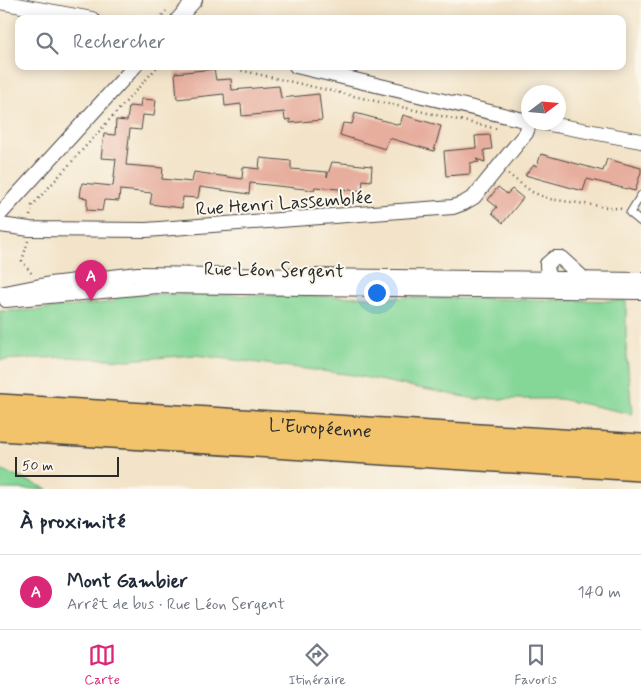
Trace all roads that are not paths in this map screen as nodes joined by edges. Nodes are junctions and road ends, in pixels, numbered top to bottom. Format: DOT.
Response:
graph roads {
  1 [pos="195,0"];
  2 [pos="0,2"];
  3 [pos="70,15"];
  4 [pos="182,15"];
  5 [pos="131,70"];
  6 [pos="313,70"];
  7 [pos="521,120"];
  8 [pos="566,127"];
  9 [pos="527,130"];
  10 [pos="641,141"];
  11 [pos="641,195"];
  12 [pos="0,214"];
  13 [pos="641,222"];
  14 [pos="0,225"];
  15 [pos="584,279"];
  16 [pos="641,280"];
  17 [pos="548,285"];
  18 [pos="641,292"];
  19 [pos="0,294"];
  20 [pos="0,300"];
  21 [pos="0,407"];
  22 [pos="0,428"];
  23 [pos="641,448"];
  24 [pos="641,468"];
  1 -- 4 [label="street"];
  2 -- 3 [label="street"];
  5 -- 12 [label="street"];
  6 -- 7 [label="street"];
  8 -- 10 [label="street"];
  9 -- 14 [label="street, Rue Henri Lassemblée"];
  11 -- 13 [label="lane"];
  15 -- 16 [label="street, Rue Léon Sergent"];
  15 -- 17 [label="street, Rue Léon Sergent"];
  15 -- 17 [label="street"];
  17 -- 18 [label="street, Rue Léon Sergent"];
  17 -- 19 [label="street, Rue Léon Sergent"];
  17 -- 20 [label="street, Rue Léon Sergent"];
  21 -- 23 [label="highway, L'Européenne"];
  22 -- 24 [label="highway, L'Européenne"];
}
